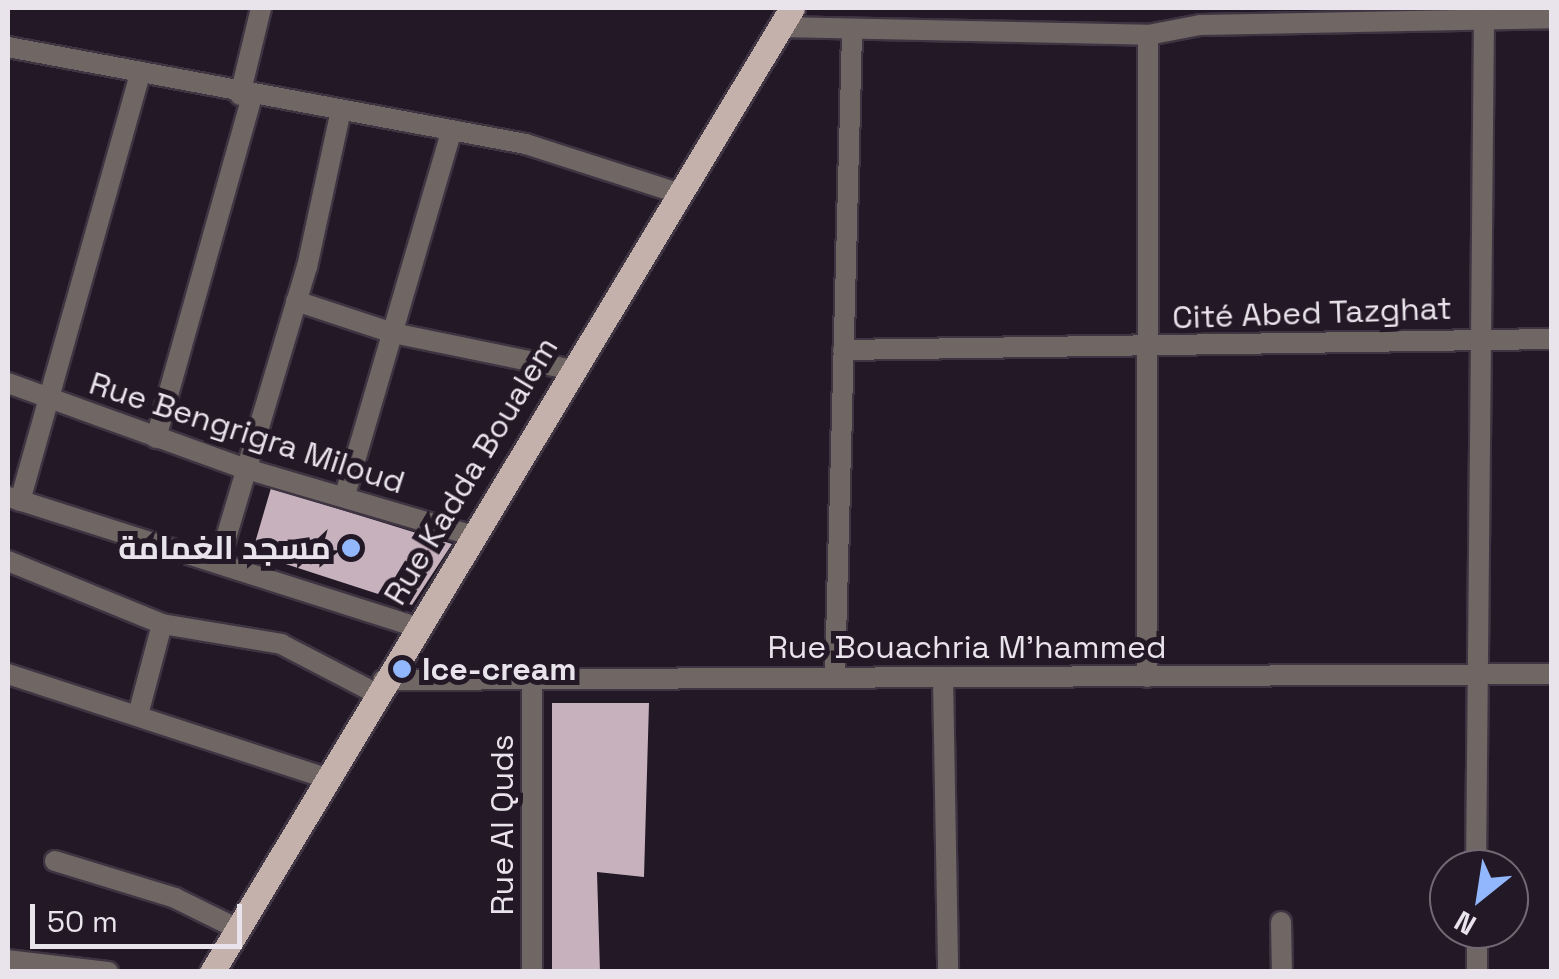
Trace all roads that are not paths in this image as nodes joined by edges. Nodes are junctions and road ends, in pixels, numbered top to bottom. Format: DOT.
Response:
graph roads {
  1 [pos="261,8"];
  2 [pos="1203,16"];
  3 [pos="786,17"];
  4 [pos="1552,18"];
  5 [pos="1484,23"];
  6 [pos="852,32"];
  7 [pos="1148,36"];
  8 [pos="8,47"];
  9 [pos="140,75"];
  10 [pos="246,96"];
  11 [pos="340,114"];
  12 [pos="451,132"];
  13 [pos="678,193"];
  14 [pos="296,301"];
  15 [pos="393,333"];
  16 [pos="1482,338"];
  17 [pos="1552,339"];
  18 [pos="1144,348"];
  19 [pos="843,350"];
  20 [pos="570,369"];
  21 [pos="8,383"];
  22 [pos="49,400"];
  23 [pos="156,438"];
  24 [pos="243,468"];
  25 [pos="345,495"];
  26 [pos="14,499"];
  27 [pos="470,536"];
  28 [pos="220,558"];
  29 [pos="8,561"];
  30 [pos="162,624"];
  31 [pos="416,627"];
  32 [pos="8,674"];
  33 [pos="1552,674"];
  34 [pos="1474,675"];
  35 [pos="1147,676"];
  36 [pos="835,678"];
  37 [pos="943,678"];
  38 [pos="532,679"];
  39 [pos="379,686"];
  40 [pos="138,715"];
  41 [pos="327,778"];
  42 [pos="1476,849"];
  43 [pos="55,861"];
  44 [pos="1281,922"];
  45 [pos="238,929"];
  46 [pos="8,960"];
  47 [pos="108,972"];
  48 [pos="212,972"];
  49 [pos="532,972"];
  50 [pos="948,972"];
  51 [pos="1282,972"];
  1 -- 10 [label="street"];
  2 -- 5 [label="street"];
  2 -- 7 [label="street"];
  3 -- 6 [label="street"];
  3 -- 13 [label="main road, Rue Kadda Boualem"];
  4 -- 5 [label="street"];
  5 -- 16 [label="street, Cité Abed Tazghat"];
  6 -- 7 [label="street"];
  6 -- 19 [label="street"];
  7 -- 18 [label="street, Cité Abed Tazghat"];
  8 -- 9 [label="street"];
  9 -- 10 [label="street"];
  9 -- 22 [label="street"];
  10 -- 11 [label="street"];
  10 -- 23 [label="street"];
  11 -- 12 [label="street"];
  11 -- 14 [label="street"];
  12 -- 13 [label="street"];
  12 -- 15 [label="street"];
  13 -- 20 [label="main road, Rue Kadda Boualem"];
  14 -- 15 [label="street"];
  14 -- 24 [label="street"];
  15 -- 20 [label="street"];
  15 -- 25 [label="street"];
  16 -- 17 [label="street, Cité Abed Tazghat"];
  16 -- 18 [label="street, Cité Abed Tazghat"];
  16 -- 34 [label="street, Cité Abed Tazghat"];
  18 -- 19 [label="street, Cité Abed Tazghat"];
  18 -- 35 [label="street, Cité Abed Tazghat"];
  19 -- 36 [label="street"];
  20 -- 27 [label="main road, Rue Kadda Boualem"];
  21 -- 22 [label="street, Rue Bengrigra Miloud"];
  22 -- 23 [label="street, Rue Bengrigra Miloud"];
  22 -- 26 [label="street"];
  23 -- 24 [label="street, Rue Bengrigra Miloud"];
  24 -- 25 [label="street, Rue Bengrigra Miloud"];
  24 -- 28 [label="street"];
  25 -- 27 [label="street, Rue Bengrigra Miloud"];
  26 -- 28 [label="street"];
  27 -- 31 [label="main road, Rue Kadda Boualem"];
  28 -- 31 [label="street"];
  29 -- 30 [label="street"];
  30 -- 39 [label="street"];
  30 -- 40 [label="street"];
  31 -- 39 [label="main road, Rue Kadda Boualem"];
  32 -- 40 [label="street"];
  33 -- 34 [label="street, Rue Bouachria M'hammed"];
  34 -- 35 [label="street, Rue Bouachria M'hammed"];
  34 -- 42 [label="street, Cité Abed Tazghat"];
  35 -- 37 [label="street, Rue Bouachria M'hammed"];
  36 -- 37 [label="street, Rue Bouachria M'hammed"];
  36 -- 38 [label="street, Rue Bouachria M'hammed"];
  37 -- 50 [label="street"];
  38 -- 39 [label="street, Rue Bouachria M'hammed"];
  38 -- 49 [label="street, Rue Al Quds"];
  39 -- 41 [label="main road, Rue Kadda Boualem"];
  40 -- 41 [label="street"];
  41 -- 45 [label="main road, Rue Kadda Boualem"];
  43 -- 45 [label="street"];
  44 -- 51 [label="street"];
  45 -- 48 [label="main road, Rue Kadda Boualem"];
  46 -- 47 [label="street"];
}
